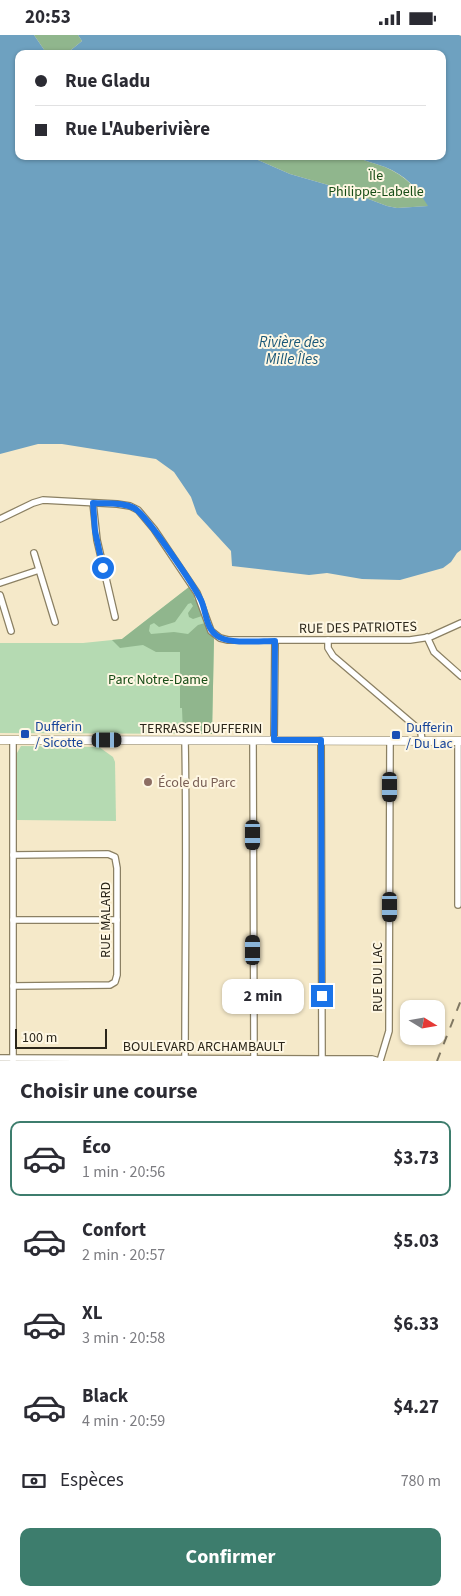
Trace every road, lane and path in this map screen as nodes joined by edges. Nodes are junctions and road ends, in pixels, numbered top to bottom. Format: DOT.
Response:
graph roads {
  1 [pos="93,503"];
  2 [pos="0,519"];
  3 [pos="34,553"];
  4 [pos="39,570"];
  5 [pos="0,583"];
  6 [pos="0,595"];
  7 [pos="115,617"];
  8 [pos="55,622"];
  9 [pos="461,623"];
  10 [pos="11,631"];
  11 [pos="427,637"];
  12 [pos="328,640"];
  13 [pos="275,641"];
  14 [pos="461,676"];
  15 [pos="0,740"];
  16 [pos="13,740"];
  17 [pos="185,740"];
  18 [pos="253,740"];
  19 [pos="274,740"];
  20 [pos="321,740"];
  21 [pos="390,741"];
  22 [pos="422,741"];
  23 [pos="460,741"];
  24 [pos="13,855"];
  25 [pos="459,879"];
  26 [pos="458,905"];
  27 [pos="13,920"];
  28 [pos="117,920"];
  29 [pos="13,985"];
  30 [pos="0,1058"];
  31 [pos="13,1059"];
  32 [pos="108,1060"];
  33 [pos="185,1060"];
  34 [pos="254,1060"];
  35 [pos="322,1060"];
  36 [pos="379,1061"];
  1 -- 2 [label="street, RUE DES PATRIOTES"];
  1 -- 7 [label="street"];
  1 -- 13 [label="street, RUE DES PATRIOTES"];
  3 -- 4 [label="street"];
  4 -- 5 [label="street"];
  4 -- 8 [label="street"];
  6 -- 10 [label="street"];
  9 -- 11 [label="street, RUE DES PATRIOTES"];
  11 -- 12 [label="street, RUE DES PATRIOTES"];
  11 -- 14 [label="street"];
  12 -- 13 [label="street, RUE DES PATRIOTES"];
  12 -- 22 [label="street"];
  13 -- 19 [label="street"];
  15 -- 16 [label="street, TERRASSE DUFFERIN"];
  16 -- 17 [label="street, TERRASSE DUFFERIN"];
  16 -- 24 [label="street"];
  17 -- 18 [label="street, TERRASSE DUFFERIN"];
  17 -- 33 [label="street"];
  18 -- 19 [label="street, TERRASSE DUFFERIN"];
  18 -- 34 [label="street"];
  19 -- 20 [label="street, TERRASSE DUFFERIN"];
  20 -- 21 [label="street, TERRASSE DUFFERIN"];
  20 -- 35 [label="street"];
  21 -- 22 [label="street, TERRASSE DUFFERIN"];
  21 -- 36 [label="street, RUE DU LAC"];
  22 -- 23 [label="street, TERRASSE DUFFERIN"];
  23 -- 25 [label="street"];
  24 -- 27 [label="street"];
  24 -- 28 [label="street, RUE MALARD"];
  25 -- 26 [label="street"];
  27 -- 28 [label="street"];
  27 -- 29 [label="street"];
  28 -- 29 [label="street, RUE MALARD"];
  29 -- 31 [label="street"];
  30 -- 31 [label="street, BOULEVARD ARCHAMBAULT"];
  31 -- 32 [label="street, BOULEVARD ARCHAMBAULT"];
  32 -- 33 [label="street, BOULEVARD ARCHAMBAULT"];
  33 -- 34 [label="street, BOULEVARD ARCHAMBAULT"];
  34 -- 35 [label="street, BOULEVARD ARCHAMBAULT"];
  35 -- 36 [label="street, BOULEVARD ARCHAMBAULT"];
}
